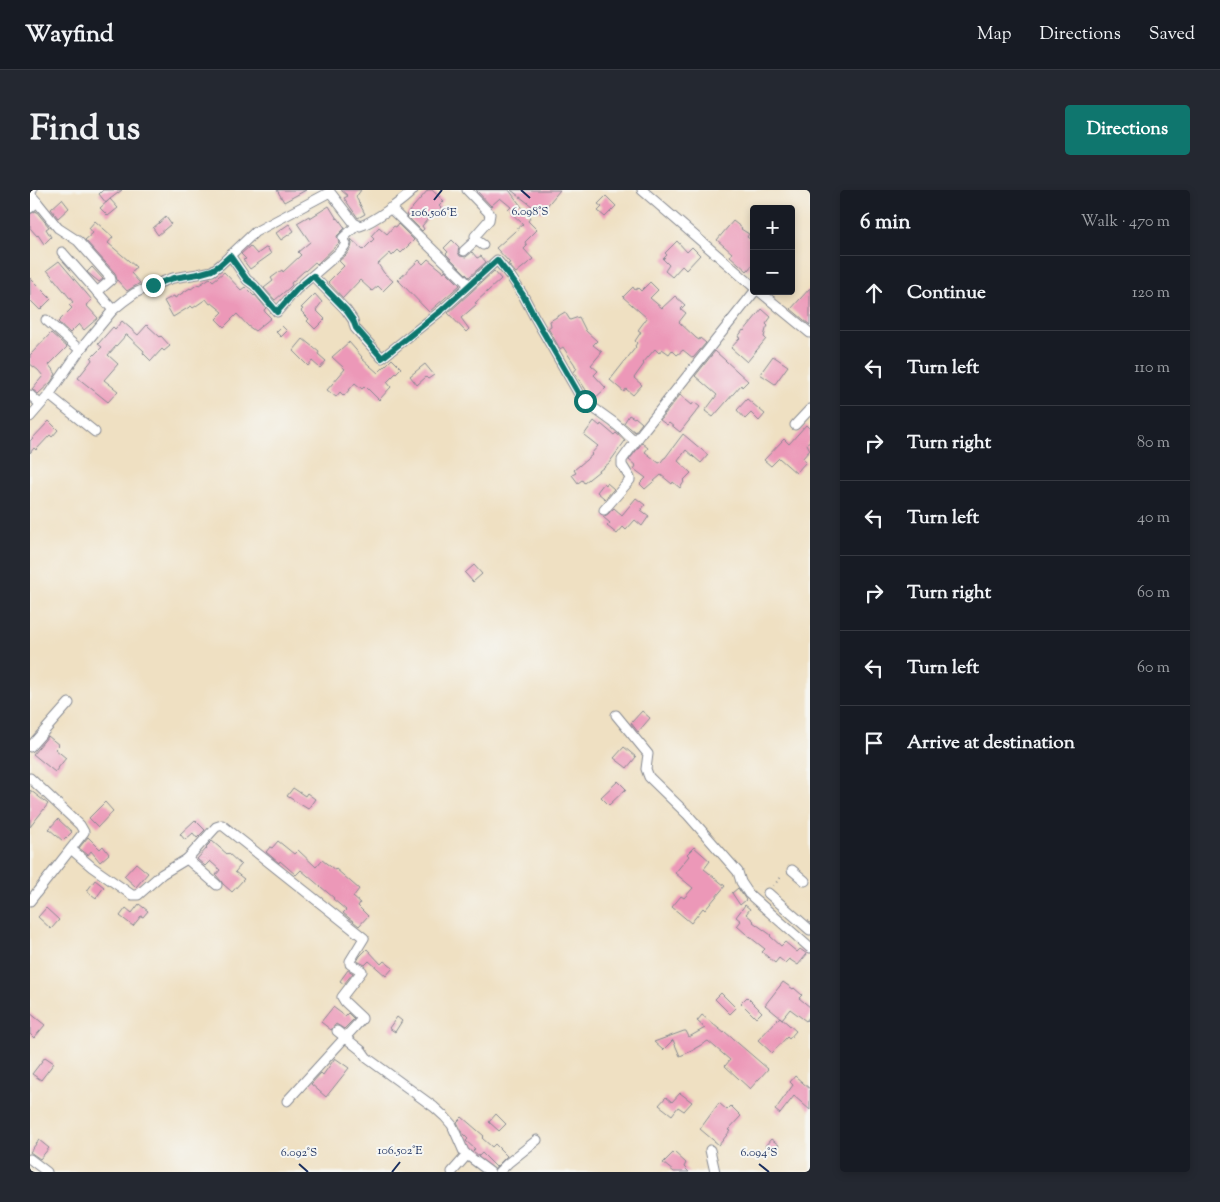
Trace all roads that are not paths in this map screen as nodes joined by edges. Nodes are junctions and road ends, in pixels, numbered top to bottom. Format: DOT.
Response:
graph roads {
  1 [pos="32,190"];
  2 [pos="413,190"];
  3 [pos="467,190"];
  4 [pos="642,190"];
  5 [pos="331,191"];
  6 [pos="33,205"];
  7 [pos="390,208"];
  8 [pos="357,225"];
  9 [pos="464,251"];
  10 [pos="62,252"];
  11 [pos="230,256"];
  12 [pos="313,276"];
  13 [pos="750,284"];
  14 [pos="469,285"];
  15 [pos="97,292"];
  16 [pos="752,295"];
  17 [pos="764,295"];
  18 [pos="113,310"];
  19 [pos="46,320"];
  20 [pos="810,333"];
  21 [pos="80,350"];
  22 [pos="30,395"];
  23 [pos="49,395"];
  24 [pos="40,404"];
  25 [pos="810,409"];
  26 [pos="30,417"];
  27 [pos="795,425"];
  28 [pos="95,432"];
  29 [pos="635,441"];
  30 [pos="604,510"];
  31 [pos="69,703"];
  32 [pos="616,715"];
  33 [pos="30,747"];
  34 [pos="30,778"];
  35 [pos="71,849"];
  36 [pos="187,859"];
  37 [pos="792,870"];
  38 [pos="808,880"];
  39 [pos="217,885"];
  40 [pos="768,894"];
  41 [pos="30,901"];
  42 [pos="810,930"];
  43 [pos="810,947"];
  44 [pos="337,1031"];
  45 [pos="345,1037"];
  46 [pos="287,1101"];
  47 [pos="538,1140"];
  48 [pos="710,1150"];
  49 [pos="467,1155"];
  50 [pos="30,1160"];
  51 [pos="47,1172"];
  52 [pos="452,1172"];
  53 [pos="490,1172"];
  54 [pos="499,1172"];
  55 [pos="715,1172"];
  1 -- 6 [label="street"];
  2 -- 7 [label="street"];
  3 -- 9 [label="street"];
  4 -- 13 [label="street"];
  5 -- 8 [label="street"];
  5 -- 11 [label="street"];
  6 -- 15 [label="street"];
  7 -- 8 [label="street"];
  7 -- 14 [label="street"];
  8 -- 12 [label="street"];
  10 -- 15 [label="street"];
  11 -- 12 [label="street"];
  11 -- 18 [label="street"];
  12 -- 14 [label="street"];
  14 -- 29 [label="street"];
  15 -- 18 [label="street"];
  16 -- 29 [label="street"];
  17 -- 20 [label="street"];
  18 -- 21 [label="street"];
  19 -- 21 [label="street"];
  21 -- 23 [label="street"];
  22 -- 24 [label="street"];
  23 -- 24 [label="street"];
  23 -- 28 [label="street"];
  24 -- 26 [label="street"];
  25 -- 27 [label="street"];
  29 -- 30 [label="street"];
  31 -- 33 [label="street"];
  32 -- 43 [label="street"];
  34 -- 35 [label="street"];
  35 -- 36 [label="street"];
  35 -- 41 [label="street"];
  36 -- 39 [label="street"];
  36 -- 45 [label="street"];
  37 -- 38 [label="street"];
  40 -- 42 [label="street"];
  44 -- 45 [label="street"];
  45 -- 46 [label="street"];
  45 -- 49 [label="street"];
  47 -- 54 [label="street"];
  48 -- 55 [label="street"];
  49 -- 52 [label="street"];
  49 -- 53 [label="street"];
  50 -- 51 [label="street"];
}
